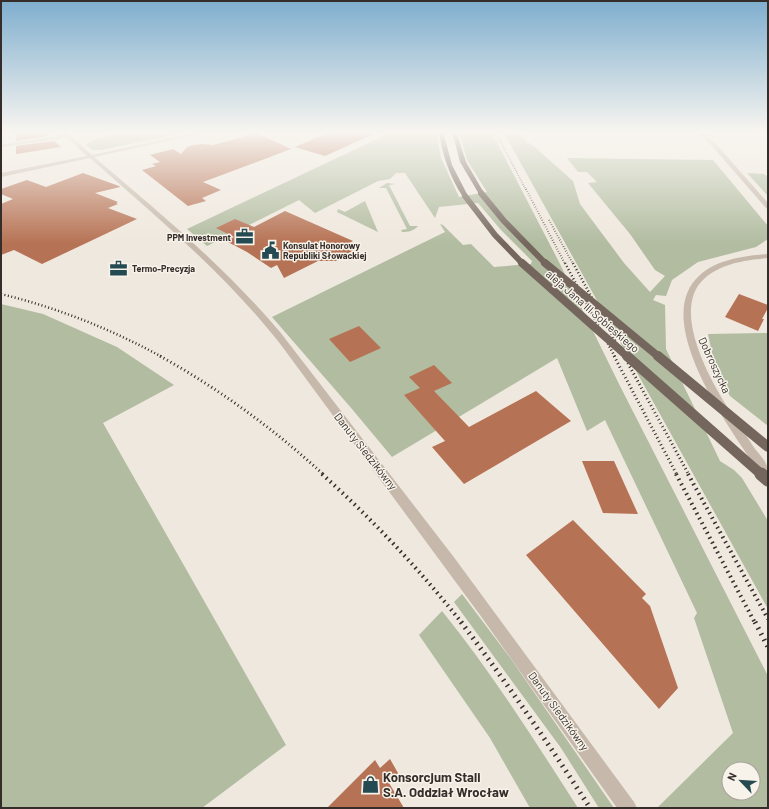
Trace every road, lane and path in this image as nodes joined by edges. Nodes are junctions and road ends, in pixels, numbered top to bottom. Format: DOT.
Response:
graph roads {
  1 [pos="31,169"];
  2 [pos="106,169"];
  3 [pos="450,169"];
  4 [pos="467,169"];
  5 [pos="735,169"];
  6 [pos="1,175"];
  7 [pos="768,207"];
  8 [pos="768,256"];
  9 [pos="768,447"];
  10 [pos="768,476"];
  11 [pos="768,480"];
  12 [pos="628,808"];
  1 -- 6 [label="street"];
  2 -- 12 [label="street, Danuty Siedzikówny"];
  3 -- 11 [label="main road, aleja Jana III Sobieskiego, bridge"];
  4 -- 9 [label="main road, aleja Jana III Sobieskiego, bridge"];
  5 -- 7 [label="street"];
  8 -- 10 [label="street, Dobroszycka"];
}
